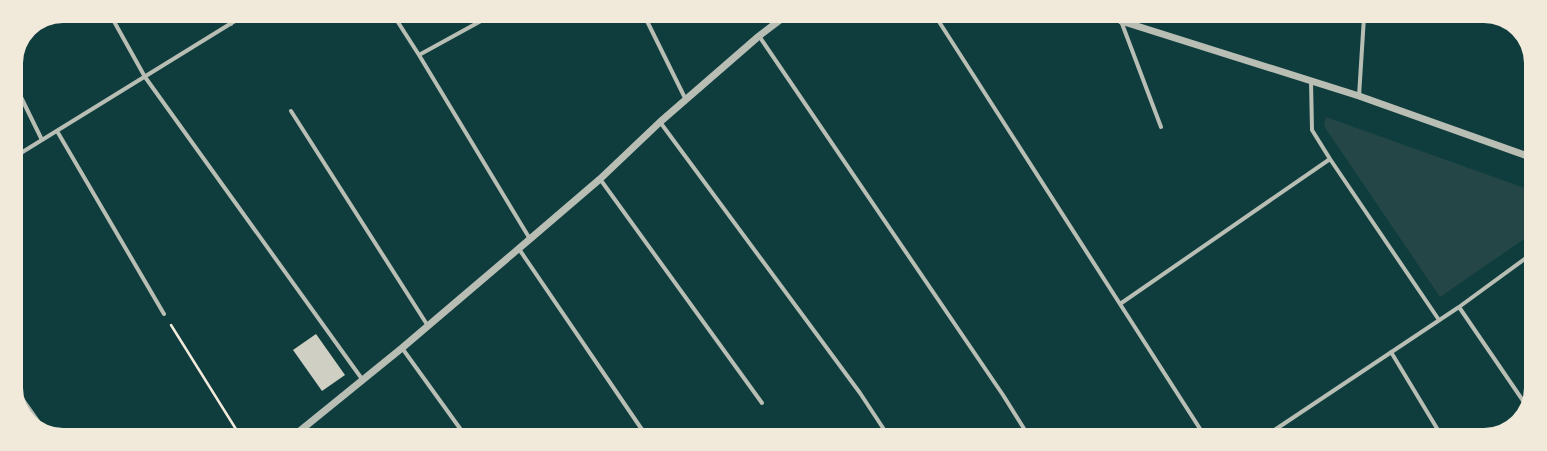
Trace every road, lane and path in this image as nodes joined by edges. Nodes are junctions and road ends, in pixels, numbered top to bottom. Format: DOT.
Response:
graph roads {
  1 [pos="115,23"];
  2 [pos="398,23"];
  3 [pos="477,23"];
  4 [pos="648,23"];
  5 [pos="776,23"];
  6 [pos="940,23"];
  7 [pos="1122,23"];
  8 [pos="1133,23"];
  9 [pos="1364,23"];
  10 [pos="231,24"];
  11 [pos="759,36"];
  12 [pos="419,55"];
  13 [pos="145,77"];
  14 [pos="1311,81"];
  15 [pos="1359,96"];
  16 [pos="686,100"];
  17 [pos="23,101"];
  18 [pos="292,110"];
  19 [pos="660,122"];
  20 [pos="1161,126"];
  21 [pos="57,131"];
  22 [pos="42,140"];
  23 [pos="23,152"];
  24 [pos="1524,155"];
  25 [pos="1330,159"];
  26 [pos="600,179"];
  27 [pos="530,240"];
  28 [pos="519,249"];
  29 [pos="1524,259"];
  30 [pos="1120,304"];
  31 [pos="1459,307"];
  32 [pos="164,314"];
  33 [pos="1439,320"];
  34 [pos="428,326"];
  35 [pos="402,348"];
  36 [pos="1391,352"];
  37 [pos="362,379"];
  38 [pos="1522,400"];
  39 [pos="762,403"];
  40 [pos="235,428"];
  41 [pos="303,428"];
  42 [pos="460,428"];
  43 [pos="641,428"];
  44 [pos="883,428"];
  45 [pos="1024,428"];
  46 [pos="1200,428"];
  47 [pos="1277,428"];
  48 [pos="1437,428"];
  1 -- 13 [label="street"];
  2 -- 12 [label="street"];
  3 -- 12 [label="street"];
  4 -- 16 [label="street"];
  5 -- 11 [label="street"];
  6 -- 30 [label="street"];
  7 -- 20 [label="street"];
  8 -- 14 [label="street"];
  9 -- 15 [label="street"];
  10 -- 13 [label="street"];
  11 -- 16 [label="street"];
  11 -- 45 [label="street"];
  12 -- 27 [label="street"];
  13 -- 21 [label="street"];
  13 -- 37 [label="street"];
  14 -- 15 [label="street"];
  14 -- 25 [label="street"];
  15 -- 24 [label="street"];
  16 -- 19 [label="street"];
  17 -- 22 [label="street"];
  18 -- 34 [label="street"];
  19 -- 26 [label="street"];
  19 -- 44 [label="street"];
  21 -- 22 [label="street"];
  21 -- 32 [label="street"];
  22 -- 23 [label="street"];
  25 -- 30 [label="street"];
  25 -- 33 [label="street"];
  26 -- 27 [label="street"];
  26 -- 39 [label="street"];
  27 -- 28 [label="street"];
  28 -- 34 [label="street"];
  28 -- 43 [label="street"];
  29 -- 31 [label="street"];
  30 -- 46 [label="street"];
  31 -- 33 [label="street"];
  31 -- 38 [label="street"];
  32 -- 40 [label="path"];
  33 -- 36 [label="street"];
  34 -- 35 [label="street"];
  35 -- 37 [label="street"];
  35 -- 42 [label="street"];
  36 -- 47 [label="street"];
  36 -- 48 [label="street"];
  37 -- 41 [label="street"];
}
